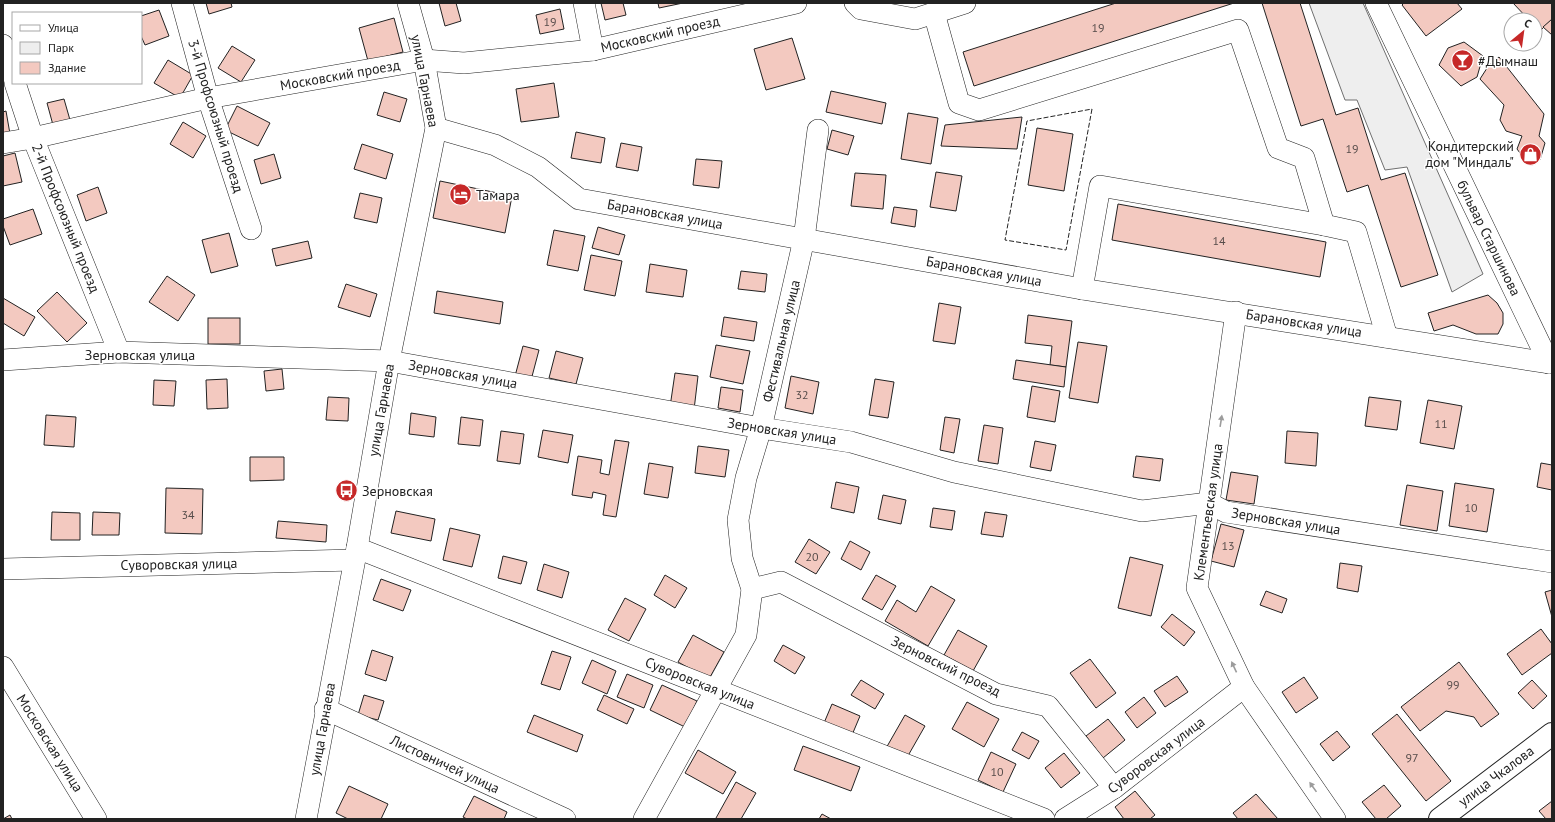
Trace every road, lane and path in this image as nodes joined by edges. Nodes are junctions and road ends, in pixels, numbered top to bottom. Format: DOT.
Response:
graph roads {
  1 [pos="182,3"];
  2 [pos="408,3"];
  3 [pos="584,3"];
  4 [pos="796,3"];
  5 [pos="965,3"];
  6 [pos="1376,3"];
  7 [pos="858,6"];
  8 [pos="934,13"];
  9 [pos="3,45"];
  10 [pos="593,50"];
  11 [pos="424,60"];
  12 [pos="12,73"];
  13 [pos="15,84"];
  14 [pos="208,98"];
  15 [pos="436,128"];
  16 [pos="818,130"];
  17 [pos="33,138"];
  18 [pos="3,143"];
  19 [pos="1324,225"];
  20 [pos="251,229"];
  21 [pos="804,239"];
  22 [pos="1082,289"];
  23 [pos="1236,312"];
  24 [pos="1387,337"];
  25 [pos="119,352"];
  26 [pos="3,360"];
  27 [pos="389,361"];
  28 [pos="1551,363"];
  29 [pos="761,428"];
  30 [pos="1209,503"];
  31 [pos="356,554"];
  32 [pos="1552,562"];
  33 [pos="3,569"];
  34 [pos="752,589"];
  35 [pos="3,668"];
  36 [pos="1244,687"];
  37 [pos="716,689"];
  38 [pos="325,709"];
  39 [pos="1552,734"];
  40 [pos="1114,788"];
  41 [pos="96,819"];
  42 [pos="306,819"];
  43 [pos="565,819"];
  44 [pos="644,819"];
  45 [pos="1044,819"];
  46 [pos="1065,819"];
  47 [pos="1335,819"];
  48 [pos="1440,819"];
  1 -- 14 [label="street, 3-й Профсоюзный проезд"];
  2 -- 11 [label="street, улица Гарнаева"];
  3 -- 10 [label="street"];
  4 -- 10 [label="street, Московский проезд"];
  5 -- 8 [label="street"];
  6 -- 28 [label="street, бульвар Старшинова"];
  7 -- 8 [label="street"];
  8 -- 19 [label="street"];
  9 -- 12 [label="street"];
  10 -- 11 [label="street, Московский проезд"];
  11 -- 14 [label="street, Московский проезд"];
  11 -- 15 [label="street, улица Гарнаева"];
  13 -- 17 [label="street, 2-й Профсоюзный проезд"];
  14 -- 17 [label="street, Московский проезд"];
  14 -- 20 [label="street, 3-й Профсоюзный проезд"];
  15 -- 21 [label="street, Барановская улица"];
  15 -- 27 [label="street, улица Гарнаева"];
  16 -- 21 [label="street, Фестивальная улица"];
  17 -- 18 [label="street, Московский проезд"];
  17 -- 25 [label="street, 2-й Профсоюзный проезд"];
  19 -- 22 [label="street"];
  19 -- 24 [label="street"];
  21 -- 22 [label="street, Барановская улица"];
  21 -- 29 [label="street, Фестивальная улица"];
  22 -- 23 [label="street, Барановская улица"];
  23 -- 24 [label="street, Барановская улица"];
  30 -- 23 [label="street, Клементьевская улица, one-way"];
  24 -- 28 [label="street, Барановская улица"];
  25 -- 26 [label="street, Зерновская улица"];
  25 -- 27 [label="street, Зерновская улица"];
  27 -- 29 [label="street, Зерновская улица"];
  27 -- 31 [label="street, улица Гарнаева"];
  29 -- 30 [label="street, Зерновская улица"];
  29 -- 34 [label="street, Фестивальная улица"];
  30 -- 32 [label="street, Зерновская улица"];
  36 -- 30 [label="street, Клементьевская улица, one-way"];
  31 -- 33 [label="street, Суворовская улица"];
  31 -- 37 [label="street, Суворовская улица"];
  31 -- 38 [label="street, улица Гарнаева"];
  34 -- 37 [label="street, Фестивальная улица"];
  34 -- 40 [label="street, Зерновский проезд"];
  35 -- 41 [label="street, Московская улица"];
  36 -- 40 [label="street, Суворовская улица"];
  47 -- 36 [label="street, Клементьевская улица, one-way"];
  37 -- 44 [label="street, Фестивальная улица"];
  37 -- 45 [label="street, Суворовская улица"];
  38 -- 42 [label="street, улица Гарнаева"];
  38 -- 43 [label="street, Листовничей улица"];
  39 -- 48 [label="main road, улица Чкалова"];
  40 -- 46 [label="street, Суворовская улица"];
}
